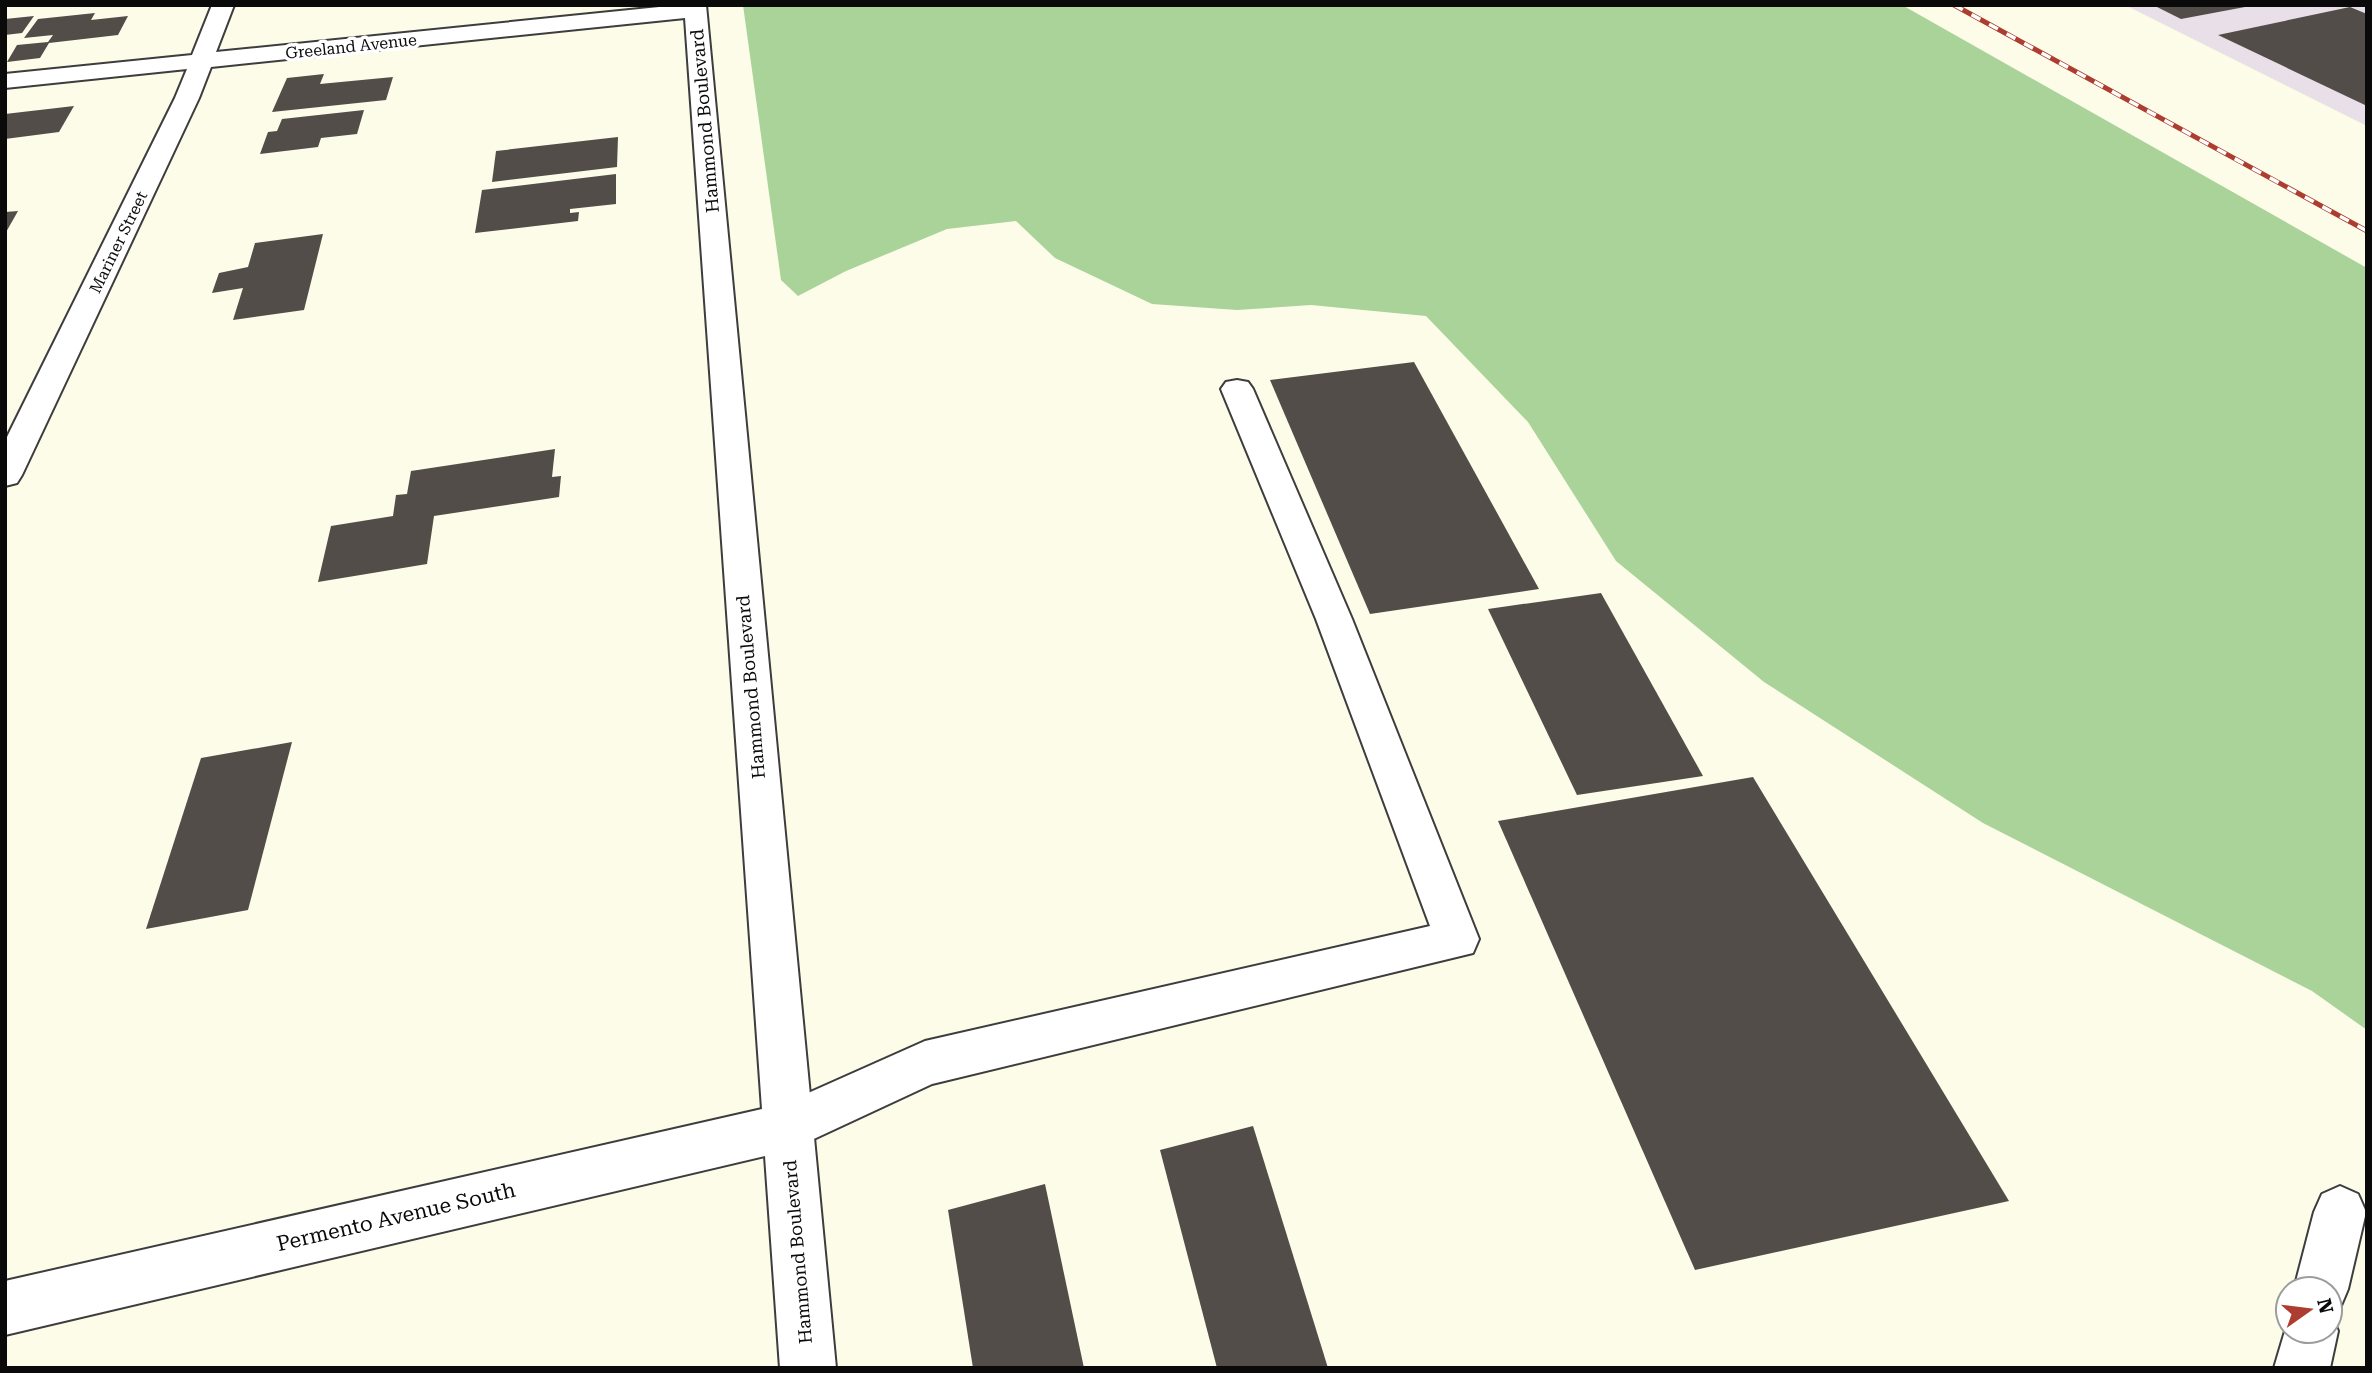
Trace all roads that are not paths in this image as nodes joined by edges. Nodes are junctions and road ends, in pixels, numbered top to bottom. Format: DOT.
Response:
graph roads {
  1 [pos="223,5"];
  2 [pos="696,8"];
  3 [pos="201,61"];
  4 [pos="5,81"];
  5 [pos="1237,389"];
  6 [pos="5,475"];
  7 [pos="788,1127"];
  8 [pos="2340,1212"];
  9 [pos="2325,1275"];
  10 [pos="5,1308"];
  11 [pos="2308,1345"];
  12 [pos="808,1368"];
  13 [pos="2302,1368"];
  1 -- 3 [label="street, Mariner Street"];
  2 -- 3 [label="street, Greeland Avenue"];
  2 -- 7 [label="street, Hammond Boulevard"];
  3 -- 4 [label="street, Greeland Avenue"];
  3 -- 6 [label="street, Mariner Street"];
  5 -- 7 [label="street, Permento Avenue South"];
  7 -- 10 [label="street, Permento Avenue South"];
  7 -- 12 [label="street, Hammond Boulevard"];
  8 -- 9 [label="street"];
  11 -- 13 [label="street"];
}
